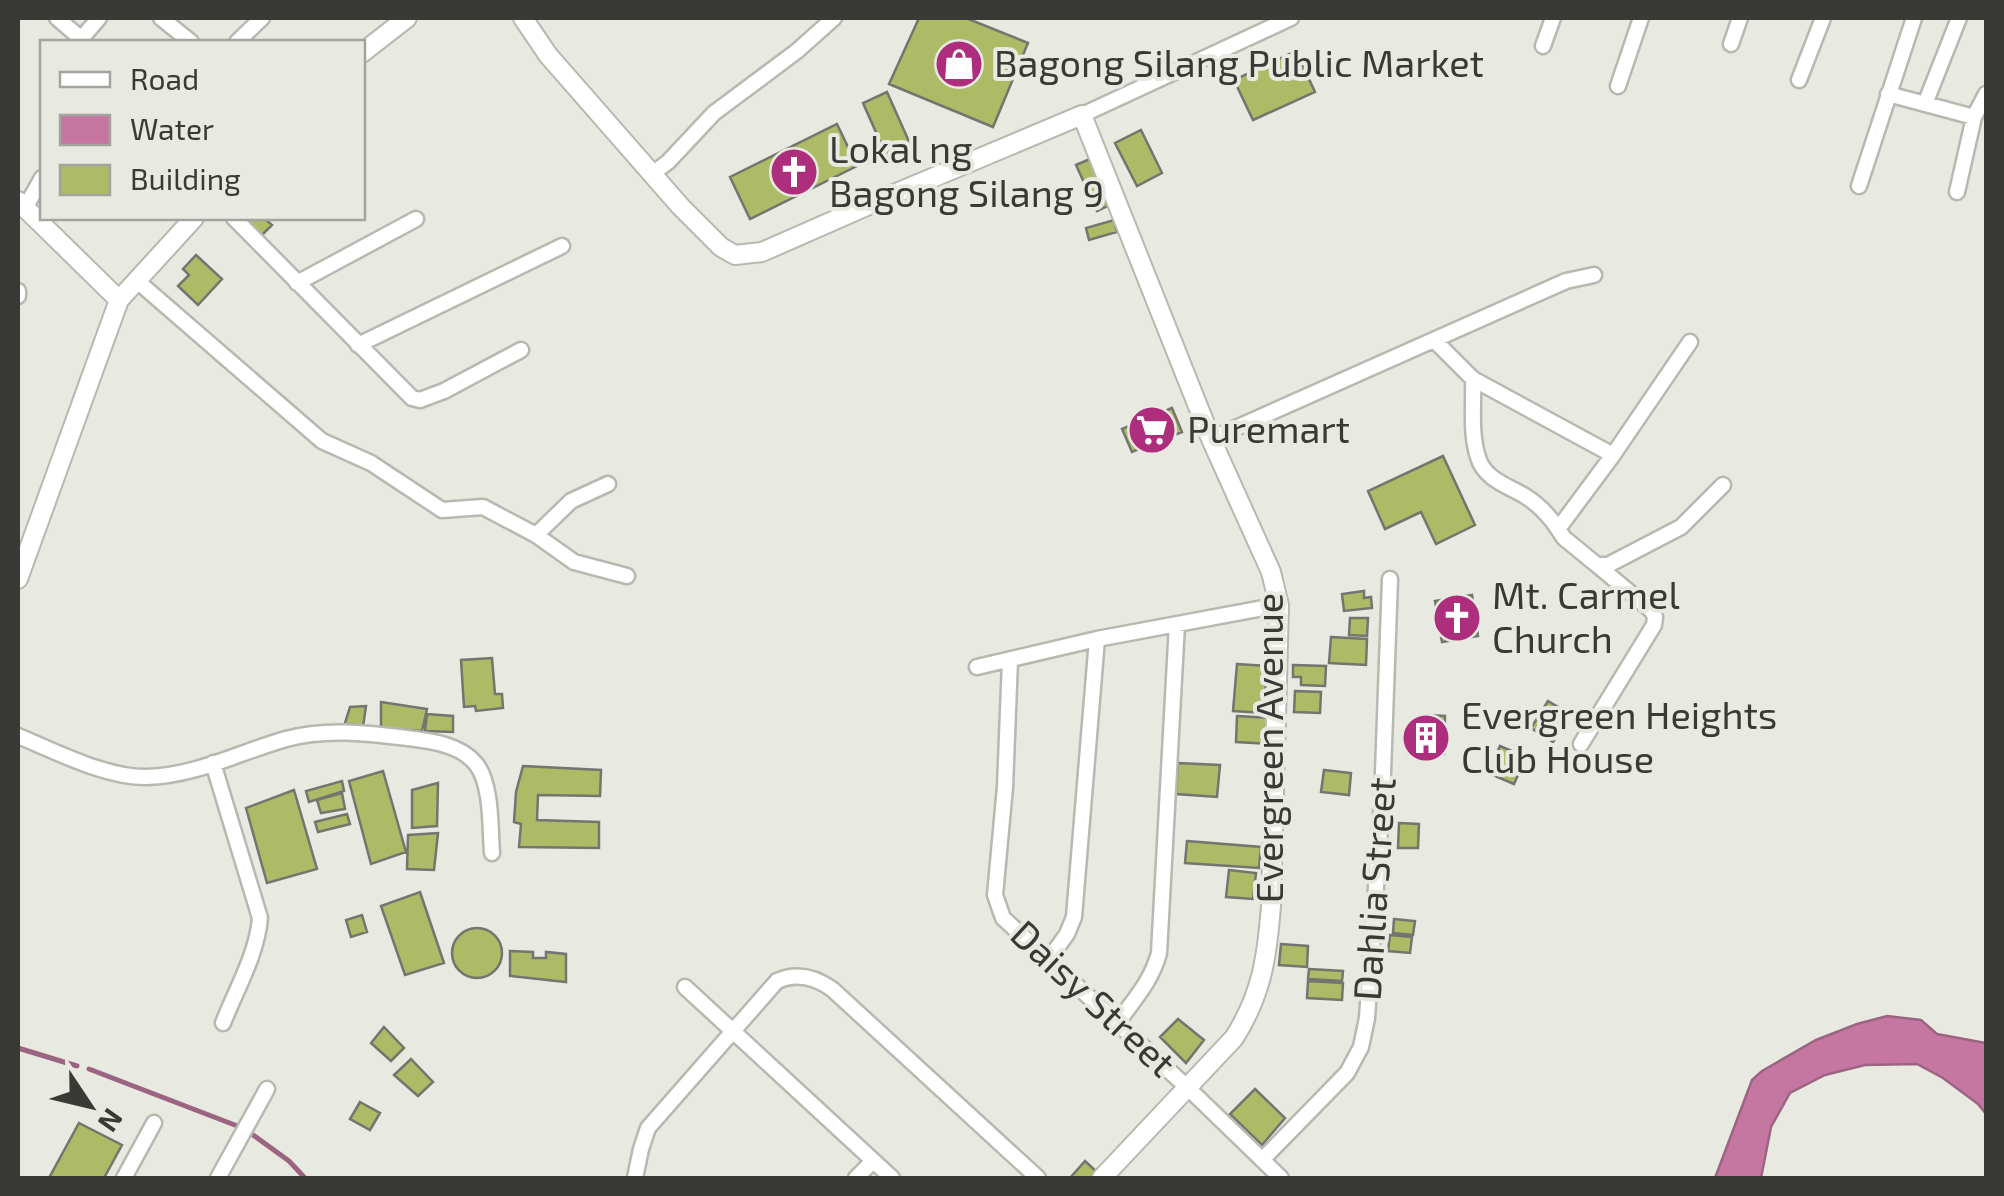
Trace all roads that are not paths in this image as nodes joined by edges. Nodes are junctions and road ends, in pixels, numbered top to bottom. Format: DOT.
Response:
graph roads {
  1 [pos="57,18"];
  2 [pos="99,18"];
  3 [pos="161,18"];
  4 [pos="262,18"];
  5 [pos="407,18"];
  6 [pos="523,18"];
  7 [pos="834,18"];
  8 [pos="1292,18"];
  9 [pos="1553,18"];
  10 [pos="1641,18"];
  11 [pos="1740,18"];
  12 [pos="1823,18"];
  13 [pos="1914,18"];
  14 [pos="1959,18"];
  15 [pos="82,40"];
  16 [pos="84,40"];
  17 [pos="188,40"];
  18 [pos="238,40"];
  19 [pos="1731,44"];
  20 [pos="1544,46"];
  21 [pos="365,51"];
  22 [pos="1799,80"];
  23 [pos="1618,86"];
  24 [pos="1888,94"];
  25 [pos="1986,94"];
  26 [pos="1925,104"];
  27 [pos="1082,116"];
  28 [pos="1974,117"];
  29 [pos="652,174"];
  30 [pos="40,181"];
  31 [pos="1859,186"];
  32 [pos="1956,192"];
  33 [pos="21,205"];
  34 [pos="192,220"];
  35 [pos="236,220"];
  36 [pos="416,220"];
  37 [pos="562,246"];
  38 [pos="1594,275"];
  39 [pos="136,280"];
  40 [pos="297,283"];
  41 [pos="119,300"];
  42 [pos="1435,341"];
  43 [pos="1690,342"];
  44 [pos="358,345"];
  45 [pos="521,350"];
  46 [pos="1472,379"];
  47 [pos="1210,439"];
  48 [pos="1613,455"];
  49 [pos="608,484"];
  50 [pos="1723,485"];
  51 [pos="1558,529"];
  52 [pos="536,535"];
  53 [pos="1597,565"];
  54 [pos="627,576"];
  55 [pos="18,579"];
  56 [pos="1390,579"];
  57 [pos="1278,605"];
  58 [pos="1177,624"];
  59 [pos="1097,640"];
  60 [pos="1010,660"];
  61 [pos="977,667"];
  62 [pos="18,736"];
  63 [pos="1581,744"];
  64 [pos="213,763"];
  65 [pos="492,853"];
  66 [pos="1049,958"];
  67 [pos="685,987"];
  68 [pos="1118,1022"];
  69 [pos="222,1023"];
  70 [pos="734,1032"];
  71 [pos="1189,1088"];
  72 [pos="267,1089"];
  73 [pos="154,1123"];
  74 [pos="1262,1160"];
  75 [pos="873,1161"];
  76 [pos="124,1178"];
  77 [pos="218,1178"];
  78 [pos="635,1178"];
  79 [pos="856,1178"];
  80 [pos="892,1178"];
  81 [pos="1038,1178"];
  82 [pos="1102,1178"];
  83 [pos="1281,1178"];
  1 -- 15 [label="street"];
  2 -- 16 [label="street"];
  3 -- 17 [label="street"];
  4 -- 18 [label="street"];
  5 -- 21 [label="street"];
  6 -- 29 [label="street"];
  7 -- 29 [label="street"];
  8 -- 27 [label="street"];
  9 -- 20 [label="street"];
  10 -- 23 [label="street"];
  11 -- 19 [label="street"];
  12 -- 22 [label="street"];
  13 -- 24 [label="street"];
  14 -- 26 [label="street"];
  24 -- 26 [label="street"];
  24 -- 31 [label="street"];
  25 -- 28 [label="street"];
  26 -- 28 [label="street"];
  27 -- 29 [label="street"];
  27 -- 47 [label="street, Evergreen Avenue"];
  28 -- 32 [label="street"];
  30 -- 33 [label="street"];
  33 -- 41 [label="street"];
  34 -- 39 [label="street"];
  35 -- 40 [label="street"];
  36 -- 40 [label="street"];
  37 -- 44 [label="street"];
  38 -- 42 [label="street"];
  39 -- 41 [label="street"];
  39 -- 52 [label="street"];
  40 -- 44 [label="street"];
  41 -- 55 [label="street"];
  42 -- 46 [label="street"];
  42 -- 47 [label="street"];
  43 -- 48 [label="street"];
  44 -- 45 [label="street"];
  46 -- 48 [label="street"];
  46 -- 51 [label="street"];
  47 -- 57 [label="street, Evergreen Avenue"];
  48 -- 51 [label="street"];
  49 -- 52 [label="street"];
  50 -- 53 [label="street"];
  51 -- 53 [label="street"];
  52 -- 54 [label="street"];
  53 -- 63 [label="street"];
  56 -- 74 [label="street, Dahlia Street"];
  57 -- 58 [label="street"];
  57 -- 71 [label="street, Evergreen Avenue"];
  58 -- 59 [label="street"];
  58 -- 68 [label="street"];
  59 -- 60 [label="street"];
  59 -- 66 [label="street"];
  60 -- 61 [label="street"];
  60 -- 66 [label="street, Daisy Street"];
  62 -- 64 [label="street"];
  64 -- 65 [label="street"];
  64 -- 69 [label="street"];
  66 -- 68 [label="street, Daisy Street"];
  67 -- 70 [label="street"];
  68 -- 71 [label="street, Daisy Street"];
  70 -- 75 [label="street"];
  70 -- 78 [label="street"];
  70 -- 81 [label="street"];
  71 -- 74 [label="street, Daisy Street"];
  71 -- 82 [label="street, Evergreen Avenue"];
  72 -- 77 [label="street"];
  73 -- 76 [label="street"];
  74 -- 83 [label="street, Daisy Street"];
  75 -- 79 [label="street"];
  75 -- 80 [label="street"];
}
